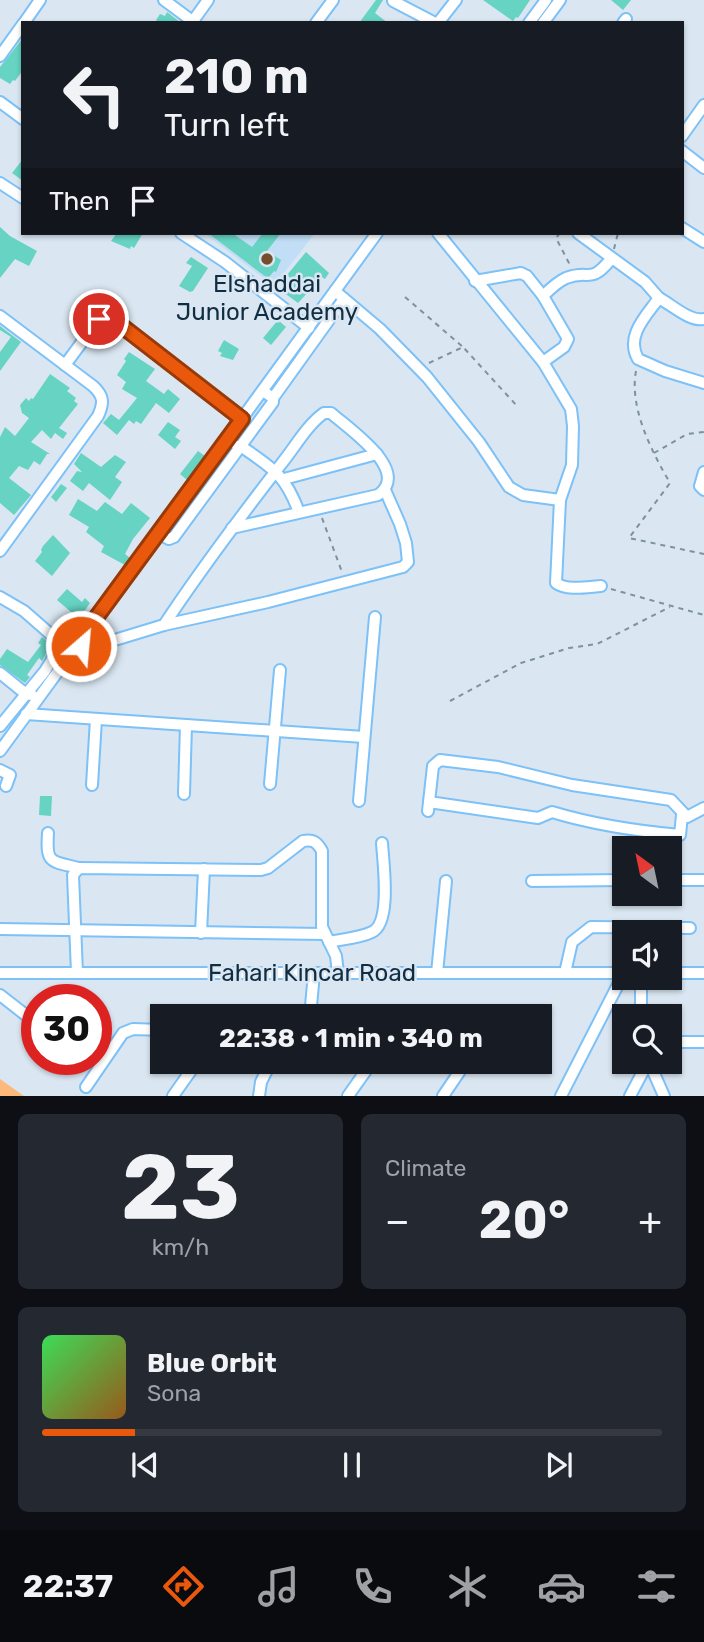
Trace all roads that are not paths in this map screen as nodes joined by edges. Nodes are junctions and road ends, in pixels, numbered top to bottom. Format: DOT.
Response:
graph roads {
  1 [pos="40,0"];
  2 [pos="164,0"];
  3 [pos="208,0"];
  4 [pos="332,0"];
  5 [pos="456,0"];
  6 [pos="546,0"];
  7 [pos="560,0"];
  8 [pos="393,1"];
  9 [pos="25,21"];
  10 [pos="193,21"];
  11 [pos="195,21"];
  12 [pos="317,21"];
  13 [pos="432,21"];
  14 [pos="438,21"];
  15 [pos="530,21"];
  16 [pos="545,21"];
  17 [pos="21,27"];
  18 [pos="0,56"];
  19 [pos="0,102"];
  20 [pos="704,105"];
  21 [pos="21,118"];
  22 [pos="684,133"];
  23 [pos="684,153"];
  24 [pos="704,168"];
  25 [pos="0,183"];
  26 [pos="21,197"];
  27 [pos="684,229"];
  28 [pos="184,235"];
  29 [pos="376,235"];
  30 [pos="440,235"];
  31 [pos="581,235"];
  32 [pos="704,242"];
  33 [pos="611,259"];
  34 [pos="475,281"];
  35 [pos="335,291"];
  36 [pos="543,296"];
  37 [pos="659,298"];
  38 [pos="344,299"];
  39 [pos="0,316"];
  40 [pos="704,319"];
  41 [pos="309,328"];
  42 [pos="543,362"];
  43 [pos="65,365"];
  44 [pos="704,383"];
  45 [pos="263,391"];
  46 [pos="273,398"];
  47 [pos="242,419"];
  48 [pos="224,443"];
  49 [pos="242,447"];
  50 [pos="377,454"];
  51 [pos="704,472"];
  52 [pos="280,475"];
  53 [pos="194,485"];
  54 [pos="385,490"];
  55 [pos="704,491"];
  56 [pos="205,493"];
  57 [pos="561,500"];
  58 [pos="299,512"];
  59 [pos="232,528"];
  60 [pos="158,533"];
  61 [pos="2,543"];
  62 [pos="602,586"];
  63 [pos="0,597"];
  64 [pos="375,617"];
  65 [pos="164,625"];
  66 [pos="62,643"];
  67 [pos="73,650"];
  68 [pos="280,670"];
  69 [pos="0,673"];
  70 [pos="49,674"];
  71 [pos="26,694"];
  72 [pos="38,697"];
  73 [pos="26,714"];
  74 [pos="96,719"];
  75 [pos="186,726"];
  76 [pos="0,728"];
  77 [pos="274,731"];
  78 [pos="10,737"];
  79 [pos="364,737"];
  80 [pos="0,751"];
  81 [pos="0,770"];
  82 [pos="270,784"];
  83 [pos="92,785"];
  84 [pos="6,786"];
  85 [pos="184,794"];
  86 [pos="359,800"];
  87 [pos="704,808"];
  88 [pos="682,815"];
  89 [pos="48,833"];
  90 [pos="382,843"];
  91 [pos="79,868"];
  92 [pos="204,869"];
  93 [pos="612,880"];
  94 [pos="682,880"];
  95 [pos="704,880"];
  96 [pos="446,881"];
  97 [pos="532,881"];
  98 [pos="690,928"];
  99 [pos="0,929"];
  100 [pos="75,931"];
  101 [pos="201,933"];
  102 [pos="327,938"];
  103 [pos="0,973"];
  104 [pos="77,973"];
  105 [pos="314,973"];
  106 [pos="338,973"];
  107 [pos="438,973"];
  108 [pos="565,973"];
  109 [pos="612,973"];
  110 [pos="682,974"];
  111 [pos="704,974"];
  112 [pos="615,990"];
  113 [pos="0,995"];
  114 [pos="311,1004"];
  115 [pos="21,1011"];
  116 [pos="150,1030"];
  117 [pos="682,1042"];
  118 [pos="704,1042"];
  119 [pos="189,1074"];
  120 [pos="265,1074"];
  121 [pos="364,1074"];
  122 [pos="458,1074"];
  123 [pos="642,1074"];
  124 [pos="654,1074"];
  125 [pos="86,1087"];
  126 [pos="173,1096"];
  127 [pos="259,1096"];
  128 [pos="348,1096"];
  129 [pos="443,1096"];
  130 [pos="561,1096"];
  131 [pos="630,1096"];
  132 [pos="664,1096"];
  1 -- 9 [label="street"];
  2 -- 10 [label="street"];
  3 -- 11 [label="street"];
  4 -- 12 [label="street"];
  5 -- 14 [label="street"];
  6 -- 15 [label="street"];
  7 -- 16 [label="street"];
  8 -- 13 [label="street"];
  17 -- 18 [label="street"];
  19 -- 21 [label="street"];
  20 -- 22 [label="street"];
  23 -- 24 [label="street"];
  25 -- 26 [label="street"];
  27 -- 32 [label="street"];
  28 -- 41 [label="street"];
  29 -- 35 [label="street"];
  30 -- 34 [label="street"];
  31 -- 33 [label="street"];
  33 -- 36 [label="street"];
  33 -- 37 [label="street"];
  34 -- 36 [label="street"];
  34 -- 42 [label="street"];
  35 -- 38 [label="street"];
  35 -- 41 [label="street"];
  36 -- 42 [label="street"];
  37 -- 40 [label="street"];
  37 -- 44 [label="street"];
  38 -- 46 [label="street"];
  38 -- 57 [label="street"];
  39 -- 43 [label="street"];
  41 -- 45 [label="street"];
  42 -- 57 [label="street"];
  43 -- 47 [label="street"];
  43 -- 61 [label="street"];
  45 -- 46 [label="street"];
  45 -- 47 [label="street"];
  46 -- 49 [label="street"];
  47 -- 48 [label="street"];
  48 -- 49 [label="street"];
  48 -- 53 [label="street"];
  49 -- 52 [label="street"];
  49 -- 56 [label="street"];
  50 -- 52 [label="street"];
  50 -- 52 [label="street"];
  50 -- 54 [label="street"];
  51 -- 55 [label="street"];
  52 -- 58 [label="street"];
  52 -- 59 [label="street"];
  53 -- 56 [label="street"];
  53 -- 60 [label="street"];
  54 -- 58 [label="street"];
  54 -- 65 [label="street"];
  56 -- 60 [label="street"];
  57 -- 62 [label="street"];
  58 -- 59 [label="street"];
  59 -- 65 [label="street"];
  60 -- 67 [label="street"];
  63 -- 66 [label="street"];
  64 -- 79 [label="street"];
  65 -- 67 [label="street"];
  66 -- 67 [label="street"];
  66 -- 70 [label="street"];
  67 -- 70 [label="street"];
  68 -- 77 [label="street"];
  69 -- 71 [label="street"];
  70 -- 71 [label="street"];
  70 -- 72 [label="street"];
  71 -- 72 [label="street"];
  71 -- 76 [label="street"];
  72 -- 73 [label="street"];
  73 -- 74 [label="street"];
  73 -- 78 [label="street"];
  74 -- 75 [label="street"];
  74 -- 83 [label="street"];
  75 -- 77 [label="street"];
  75 -- 85 [label="street"];
  76 -- 78 [label="street"];
  77 -- 79 [label="street"];
  77 -- 82 [label="street"];
  78 -- 80 [label="street"];
  79 -- 86 [label="street"];
  81 -- 84 [label="street"];
  87 -- 88 [label="street"];
  88 -- 88 [label="street"];
  89 -- 91 [label="street"];
  90 -- 102 [label="street"];
  91 -- 92 [label="street"];
  91 -- 100 [label="street"];
  92 -- 101 [label="street"];
  92 -- 102 [label="street"];
  93 -- 97 [label="street"];
  94 -- 95 [label="street"];
  96 -- 107 [label="street"];
  98 -- 108 [label="street"];
  99 -- 100 [label="street"];
  100 -- 101 [label="street"];
  100 -- 104 [label="street"];
  101 -- 102 [label="street"];
  102 -- 106 [label="street"];
  103 -- 104 [label="street, Fahari Kincar Road"];
  104 -- 105 [label="street, Fahari Kincar Road"];
  105 -- 106 [label="street, Fahari Kincar Road"];
  105 -- 114 [label="street"];
  106 -- 107 [label="street, Fahari Kincar Road"];
  107 -- 108 [label="street, Fahari Kincar Road"];
  108 -- 109 [label="street, Fahari Kincar Road"];
  110 -- 111 [label="street"];
  112 -- 130 [label="street"];
  113 -- 115 [label="street"];
  116 -- 125 [label="street"];
  117 -- 118 [label="street"];
  119 -- 126 [label="street"];
  120 -- 127 [label="street"];
  121 -- 128 [label="street"];
  122 -- 129 [label="street"];
  123 -- 131 [label="street"];
  124 -- 132 [label="street"];
}
